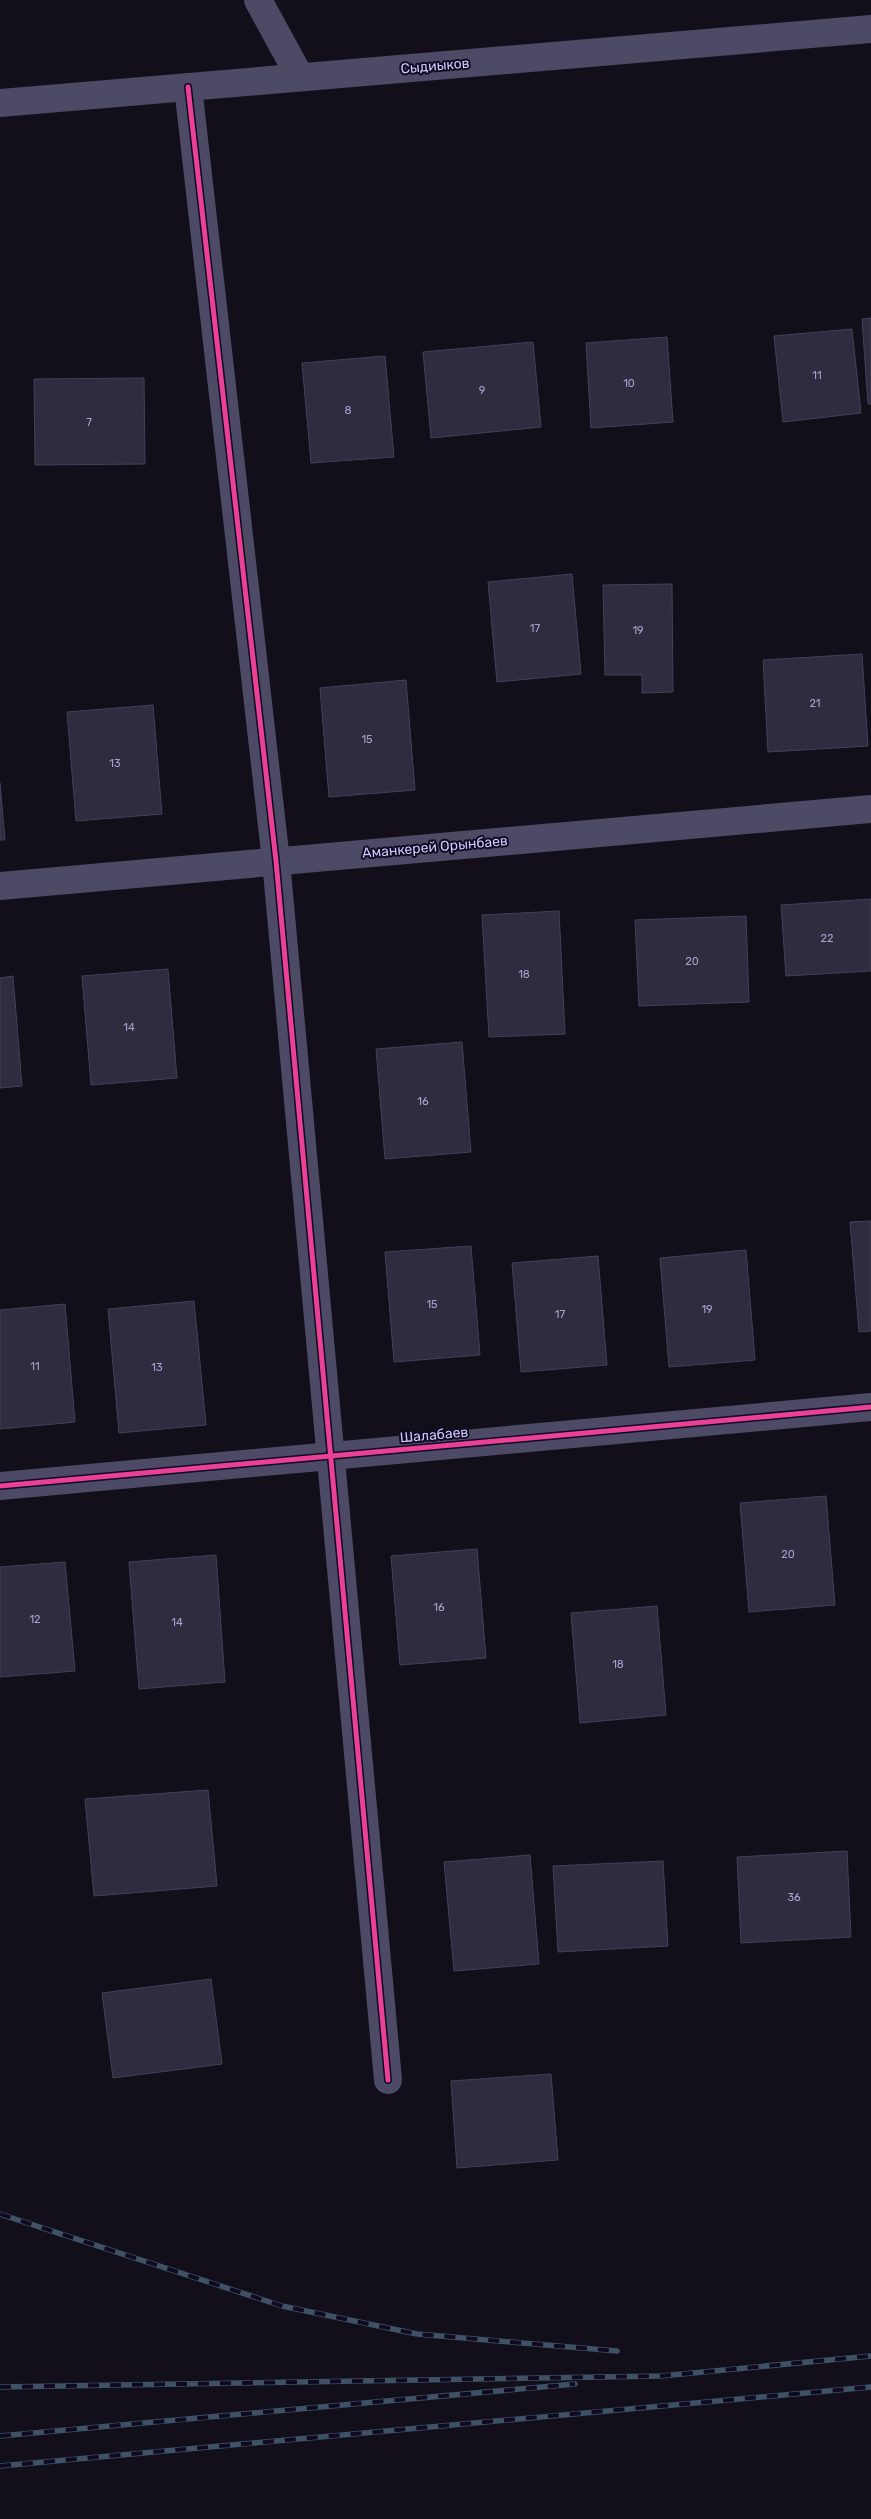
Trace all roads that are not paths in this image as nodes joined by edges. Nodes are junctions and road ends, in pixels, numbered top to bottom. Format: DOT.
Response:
graph roads {
  1 [pos="258,0"];
  2 [pos="871,29"];
  3 [pos="300,77"];
  4 [pos="188,86"];
  5 [pos="0,103"];
  6 [pos="871,809"];
  7 [pos="276,861"];
  8 [pos="0,886"];
  9 [pos="871,1407"];
  10 [pos="332,1455"];
  11 [pos="0,1486"];
  12 [pos="388,2080"];
  1 -- 3 [label="street"];
  2 -- 3 [label="street, Сыдиыков"];
  3 -- 4 [label="street, Сыдиыков"];
  4 -- 5 [label="street, Сыдиыков"];
  4 -- 7 [label="street"];
  6 -- 7 [label="street, Аманкерей Орынбаев"];
  7 -- 8 [label="street, Аманкерей Орынбаев"];
  7 -- 10 [label="street"];
  9 -- 10 [label="street, Шалабаев"];
  10 -- 11 [label="street, Шалабаев"];
  10 -- 12 [label="street"];
}
